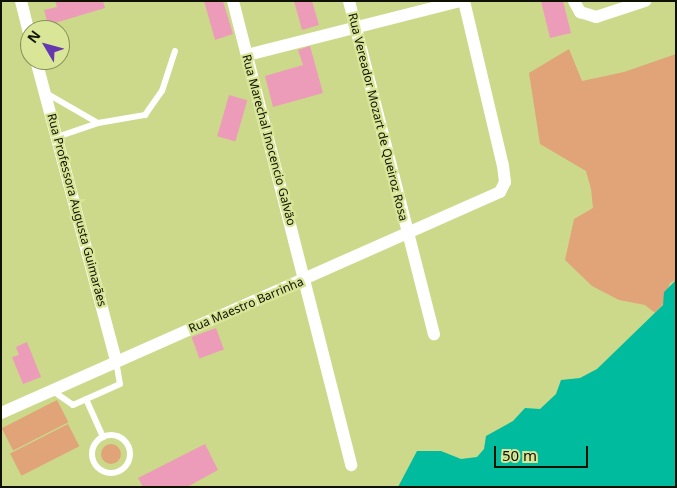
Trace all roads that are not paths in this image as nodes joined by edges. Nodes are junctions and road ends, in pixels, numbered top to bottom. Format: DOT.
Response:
graph roads {
  1 [pos="21,1"];
  2 [pos="233,1"];
  3 [pos="349,1"];
  4 [pos="463,1"];
  5 [pos="574,1"];
  6 [pos="645,1"];
  7 [pos="26,20"];
  8 [pos="356,29"];
  9 [pos="175,51"];
  10 [pos="247,55"];
  11 [pos="39,70"];
  12 [pos="45,92"];
  13 [pos="98,123"];
  14 [pos="57,137"];
  15 [pos="406,234"];
  16 [pos="305,279"];
  17 [pos="434,334"];
  18 [pos="116,361"];
  19 [pos="52,390"];
  20 [pos="86,399"];
  21 [pos="1,413"];
  22 [pos="103,437"];
  23 [pos="351,465"];
  1 -- 7 [label="street"];
  2 -- 10 [label="street, Rua Marechal Inocencio Galvão"];
  3 -- 8 [label="street, Rua Vereador Mozart de Queiroz Rosa"];
  4 -- 8 [label="street"];
  4 -- 15 [label="street, Rua Maestro Barrinha"];
  5 -- 6 [label="street"];
  8 -- 10 [label="street"];
  8 -- 15 [label="street, Rua Vereador Mozart de Queiroz Rosa"];
  9 -- 13 [label="lane"];
  10 -- 16 [label="street, Rua Marechal Inocencio Galvão"];
  11 -- 12 [label="street, Rua Professora Augusta Guimarães"];
  12 -- 13 [label="lane"];
  12 -- 14 [label="street, Rua Professora Augusta Guimarães"];
  13 -- 14 [label="lane"];
  14 -- 18 [label="street, Rua Professora Augusta Guimarães"];
  15 -- 16 [label="street, Rua Maestro Barrinha"];
  15 -- 17 [label="street, Rua Vereador Mozart de Queiroz Rosa"];
  16 -- 18 [label="street, Rua Maestro Barrinha"];
  16 -- 23 [label="street, Rua Marechal Inocencio Galvão"];
  18 -- 19 [label="street, Rua Maestro Barrinha"];
  18 -- 20 [label="lane"];
  19 -- 20 [label="lane"];
  19 -- 21 [label="street, Rua Maestro Barrinha"];
  20 -- 22 [label="lane"];
  22 -- 22 [label="lane"];
}
